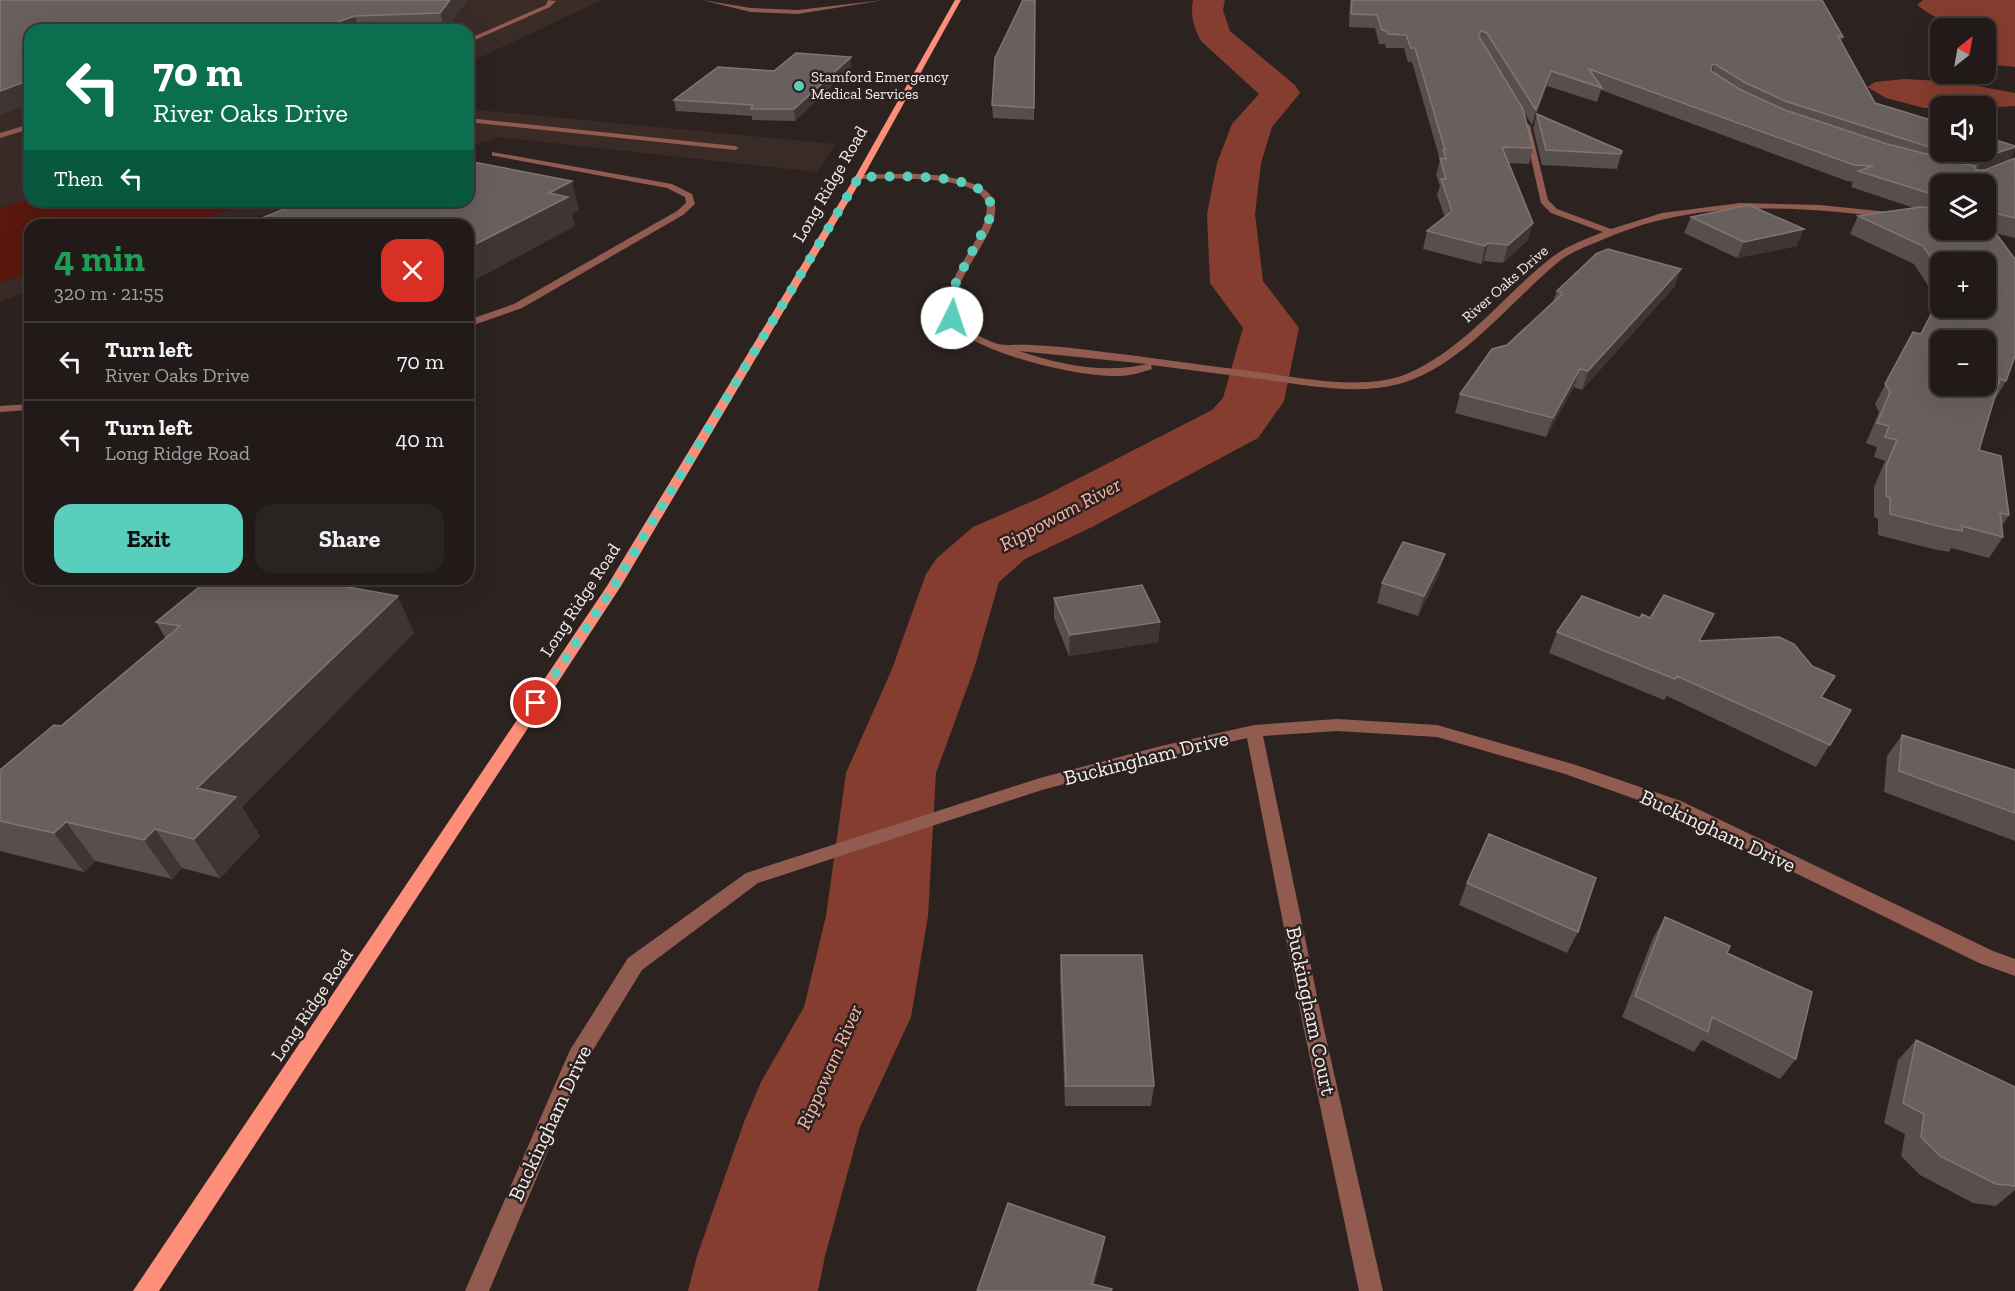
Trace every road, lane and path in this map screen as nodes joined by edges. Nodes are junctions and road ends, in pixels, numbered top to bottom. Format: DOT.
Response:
graph roads {
  1 [pos="551,0"];
  2 [pos="705,0"];
  3 [pos="840,0"];
  4 [pos="881,0"];
  5 [pos="958,0"];
  6 [pos="834,8"];
  7 [pos="474,38"];
  8 [pos="1521,115"];
  9 [pos="474,121"];
  10 [pos="24,128"];
  11 [pos="0,136"];
  12 [pos="735,148"];
  13 [pos="495,154"];
  14 [pos="859,177"];
  15 [pos="1914,219"];
  16 [pos="1609,231"];
  17 [pos="474,322"];
  18 [pos="24,407"];
  19 [pos="0,409"];
  20 [pos="1254,731"];
  21 [pos="2015,968"];
  22 [pos="145,1291"];
  23 [pos="477,1291"];
  24 [pos="1371,1291"];
  1 -- 7 [label="street"];
  2 -- 6 [label="street"];
  3 -- 6 [label="street"];
  4 -- 6 [label="street"];
  5 -- 14 [label="main road, Long Ridge Road"];
  8 -- 16 [label="street"];
  9 -- 12 [label="street"];
  10 -- 11 [label="street"];
  13 -- 17 [label="street"];
  14 -- 16 [label="street, River Oaks Drive"];
  14 -- 22 [label="main road, Long Ridge Road"];
  15 -- 16 [label="street, River Oaks Drive"];
  18 -- 19 [label="street"];
  20 -- 21 [label="street, Buckingham Drive"];
  20 -- 23 [label="street, Buckingham Drive"];
  20 -- 24 [label="street, Buckingham Court"];
}
